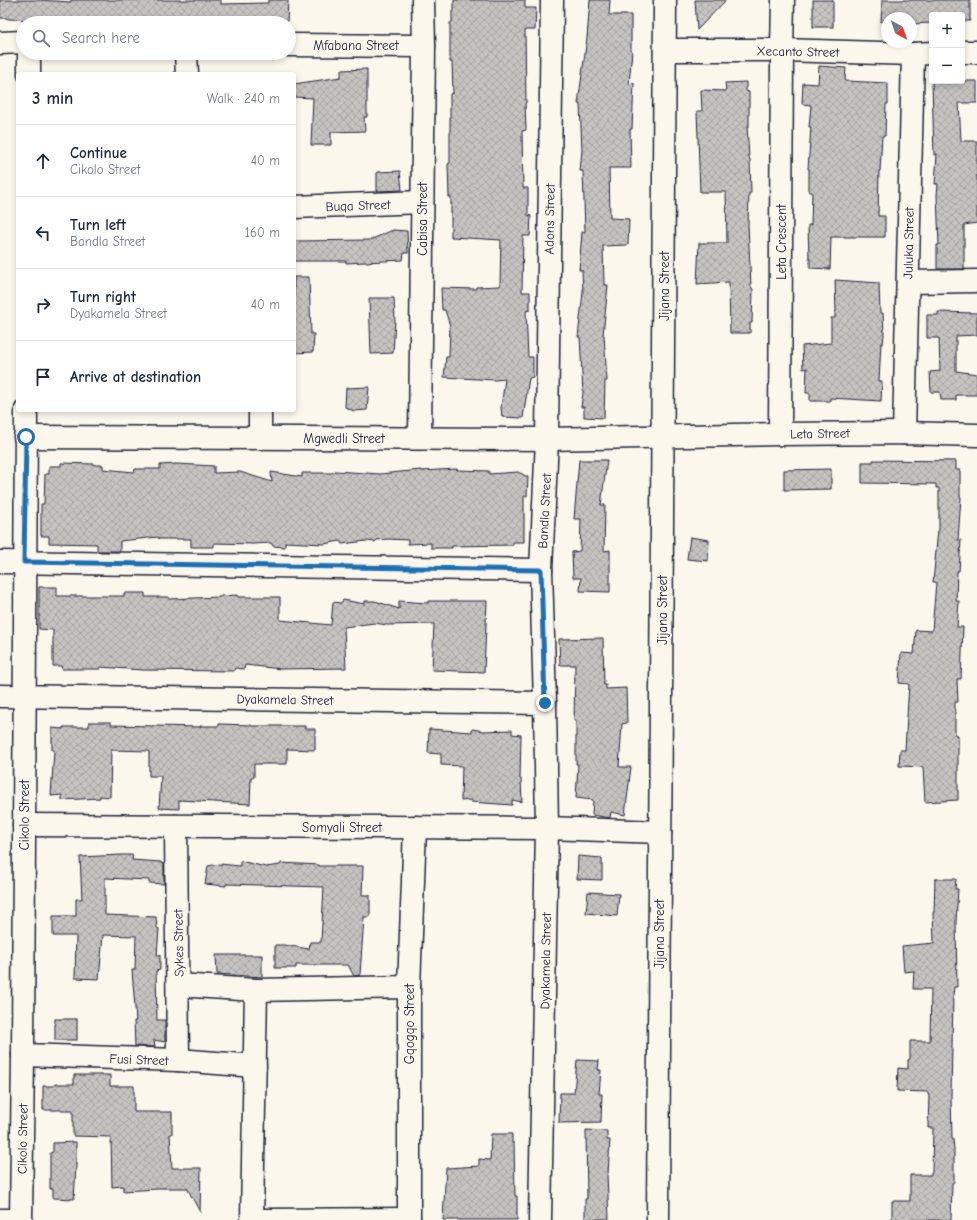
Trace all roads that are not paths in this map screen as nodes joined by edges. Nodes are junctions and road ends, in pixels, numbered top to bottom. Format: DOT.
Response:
graph roads {
  1 [pos="423,0"];
  2 [pos="552,0"];
  3 [pos="664,0"];
  4 [pos="783,0"];
  5 [pos="16,42"];
  6 [pos="0,43"];
  7 [pos="296,45"];
  8 [pos="424,46"];
  9 [pos="665,50"];
  10 [pos="782,50"];
  11 [pos="965,52"];
  12 [pos="977,52"];
  13 [pos="923,53"];
  14 [pos="29,60"];
  15 [pos="186,60"];
  16 [pos="29,72"];
  17 [pos="187,72"];
  18 [pos="422,202"];
  19 [pos="296,207"];
  20 [pos="977,281"];
  21 [pos="908,282"];
  22 [pos="26,412"];
  23 [pos="260,412"];
  24 [pos="904,433"];
  25 [pos="780,434"];
  26 [pos="977,435"];
  27 [pos="663,436"];
  28 [pos="26,437"];
  29 [pos="260,438"];
  30 [pos="420,438"];
  31 [pos="547,439"];
  32 [pos="0,562"];
  33 [pos="24,562"];
  34 [pos="541,570"];
  35 [pos="0,696"];
  36 [pos="25,696"];
  37 [pos="545,703"];
  38 [pos="24,825"];
  39 [pos="176,826"];
  40 [pos="415,828"];
  41 [pos="547,828"];
  42 [pos="660,832"];
  43 [pos="178,985"];
  44 [pos="409,987"];
  45 [pos="256,990"];
  46 [pos="23,1055"];
  47 [pos="178,1060"];
  48 [pos="255,1066"];
  49 [pos="0,1220"];
  50 [pos="18,1220"];
  51 [pos="21,1220"];
  52 [pos="252,1220"];
  53 [pos="264,1220"];
  54 [pos="409,1220"];
  55 [pos="540,1220"];
  56 [pos="658,1220"];
  1 -- 8 [label="street, Cabisa Street"];
  2 -- 31 [label="street, Adons Street"];
  3 -- 9 [label="street, Jijana Street"];
  4 -- 10 [label="street"];
  5 -- 6 [label="street"];
  7 -- 8 [label="street, Mfabana Street"];
  8 -- 18 [label="street, Cabisa Street"];
  9 -- 10 [label="street, Xecanto Street"];
  9 -- 27 [label="street, Jijana Street"];
  10 -- 13 [label="street, Xecanto Street"];
  10 -- 25 [label="street, Leta Crescent"];
  11 -- 12 [label="street"];
  13 -- 21 [label="street, Juluka Street"];
  14 -- 16 [label="street"];
  15 -- 17 [label="street"];
  18 -- 19 [label="street, Buqa Street"];
  18 -- 30 [label="street, Cabisa Street"];
  20 -- 21 [label="street"];
  21 -- 24 [label="street, Juluka Street"];
  22 -- 28 [label="street, Cikolo Street"];
  23 -- 29 [label="street"];
  24 -- 25 [label="street, Leta Street"];
  24 -- 26 [label="street, Leta Street"];
  25 -- 27 [label="street, Leta Street"];
  27 -- 31 [label="street, Mgwedli Street"];
  27 -- 42 [label="street, Jijana Street"];
  28 -- 29 [label="street, Mgwedli Street"];
  28 -- 33 [label="street, Cikolo Street"];
  29 -- 30 [label="street, Mgwedli Street"];
  30 -- 31 [label="street, Mgwedli Street"];
  31 -- 34 [label="street, Bandla Street"];
  32 -- 33 [label="street"];
  33 -- 34 [label="street"];
  33 -- 36 [label="street, Cikolo Street"];
  34 -- 37 [label="street, Dyakamela Street"];
  35 -- 36 [label="street, Dyakamela Street"];
  36 -- 37 [label="street, Dyakamela Street"];
  36 -- 38 [label="street, Cikolo Street"];
  37 -- 41 [label="street, Dyakamela Street"];
  38 -- 39 [label="street, Somyali Street"];
  38 -- 46 [label="street, Cikolo Street"];
  39 -- 40 [label="street, Somyali Street"];
  39 -- 43 [label="street, Sykes Street"];
  40 -- 41 [label="street, Somyali Street"];
  40 -- 44 [label="street, Gqogqo Street"];
  41 -- 42 [label="street, Somyali Street"];
  41 -- 55 [label="street, Dyakamela Street"];
  42 -- 56 [label="street, Jijana Street"];
  43 -- 45 [label="street"];
  43 -- 47 [label="street, Sykes Street"];
  44 -- 45 [label="street"];
  44 -- 54 [label="street, Gqogqo Street"];
  45 -- 48 [label="street"];
  46 -- 47 [label="street, Fusi Street"];
  46 -- 51 [label="street, Cikolo Street"];
  47 -- 48 [label="street, Fusi Street"];
  48 -- 52 [label="street"];
  49 -- 50 [label="street"];
  53 -- 54 [label="street"];
}
